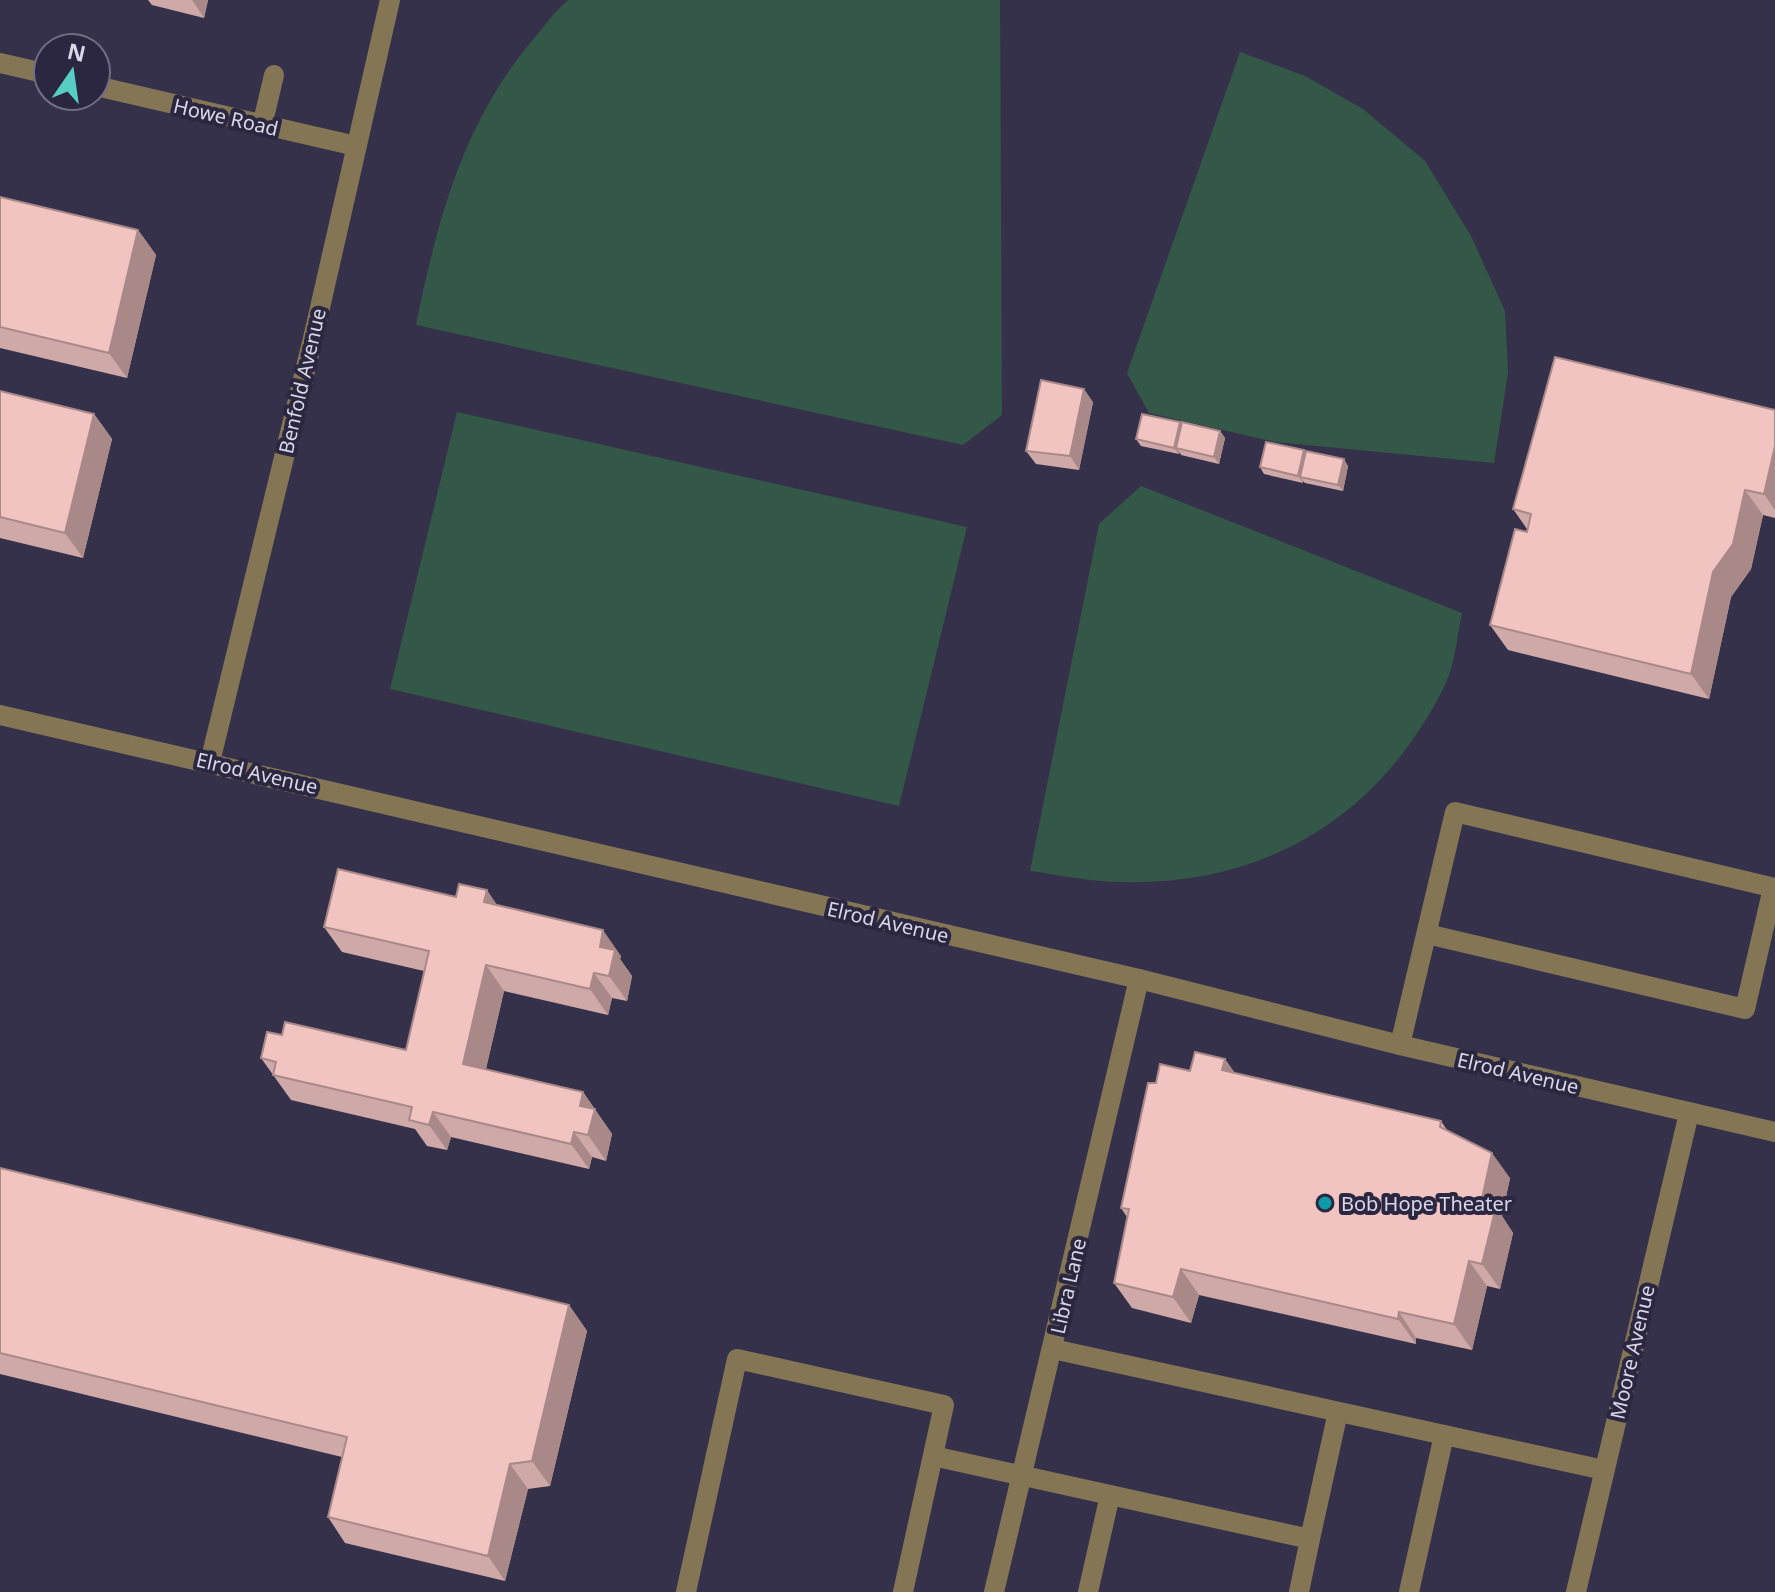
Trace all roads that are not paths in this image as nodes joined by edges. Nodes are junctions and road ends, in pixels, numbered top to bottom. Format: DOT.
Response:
graph roads {
  1 [pos="390,0"];
  2 [pos="0,63"];
  3 [pos="32,70"];
  4 [pos="274,75"];
  5 [pos="112,90"];
  6 [pos="262,126"];
  7 [pos="356,146"];
  8 [pos="0,715"];
  9 [pos="210,762"];
  10 [pos="1774,888"];
  11 [pos="1427,934"];
  12 [pos="1139,979"];
  13 [pos="1400,1045"];
  14 [pos="1689,1113"];
  15 [pos="1775,1132"];
  16 [pos="1053,1349"];
  17 [pos="1338,1412"];
  18 [pos="1444,1435"];
  19 [pos="933,1456"];
  20 [pos="1604,1470"];
  21 [pos="1022,1476"];
  22 [pos="1110,1495"];
  23 [pos="1310,1539"];
  24 [pos="686,1592"];
  25 [pos="903,1592"];
  26 [pos="994,1592"];
  27 [pos="1088,1592"];
  28 [pos="1299,1592"];
  29 [pos="1409,1592"];
  30 [pos="1576,1592"];
  1 -- 7 [label="street, Benfold Avenue"];
  2 -- 3 [label="street"];
  4 -- 6 [label="street"];
  5 -- 6 [label="street, Howe Road"];
  6 -- 7 [label="street, Howe Road"];
  7 -- 9 [label="street, Benfold Avenue"];
  8 -- 9 [label="street, Elrod Avenue"];
  9 -- 12 [label="street, Elrod Avenue"];
  10 -- 11 [label="street"];
  10 -- 11 [label="street"];
  11 -- 13 [label="street"];
  12 -- 13 [label="street, Elrod Avenue"];
  12 -- 16 [label="street, Libra Lane"];
  13 -- 14 [label="street, Elrod Avenue"];
  14 -- 15 [label="street, Elrod Avenue"];
  14 -- 20 [label="street, Moore Avenue"];
  16 -- 17 [label="street"];
  16 -- 21 [label="street, Libra Lane"];
  17 -- 18 [label="street"];
  17 -- 23 [label="street"];
  18 -- 20 [label="street"];
  18 -- 29 [label="street"];
  19 -- 21 [label="street"];
  19 -- 24 [label="street"];
  19 -- 25 [label="street"];
  20 -- 30 [label="street, Moore Avenue"];
  21 -- 22 [label="street"];
  21 -- 26 [label="street, Libra Lane"];
  22 -- 23 [label="street"];
  22 -- 27 [label="street"];
  23 -- 28 [label="street"];
}
